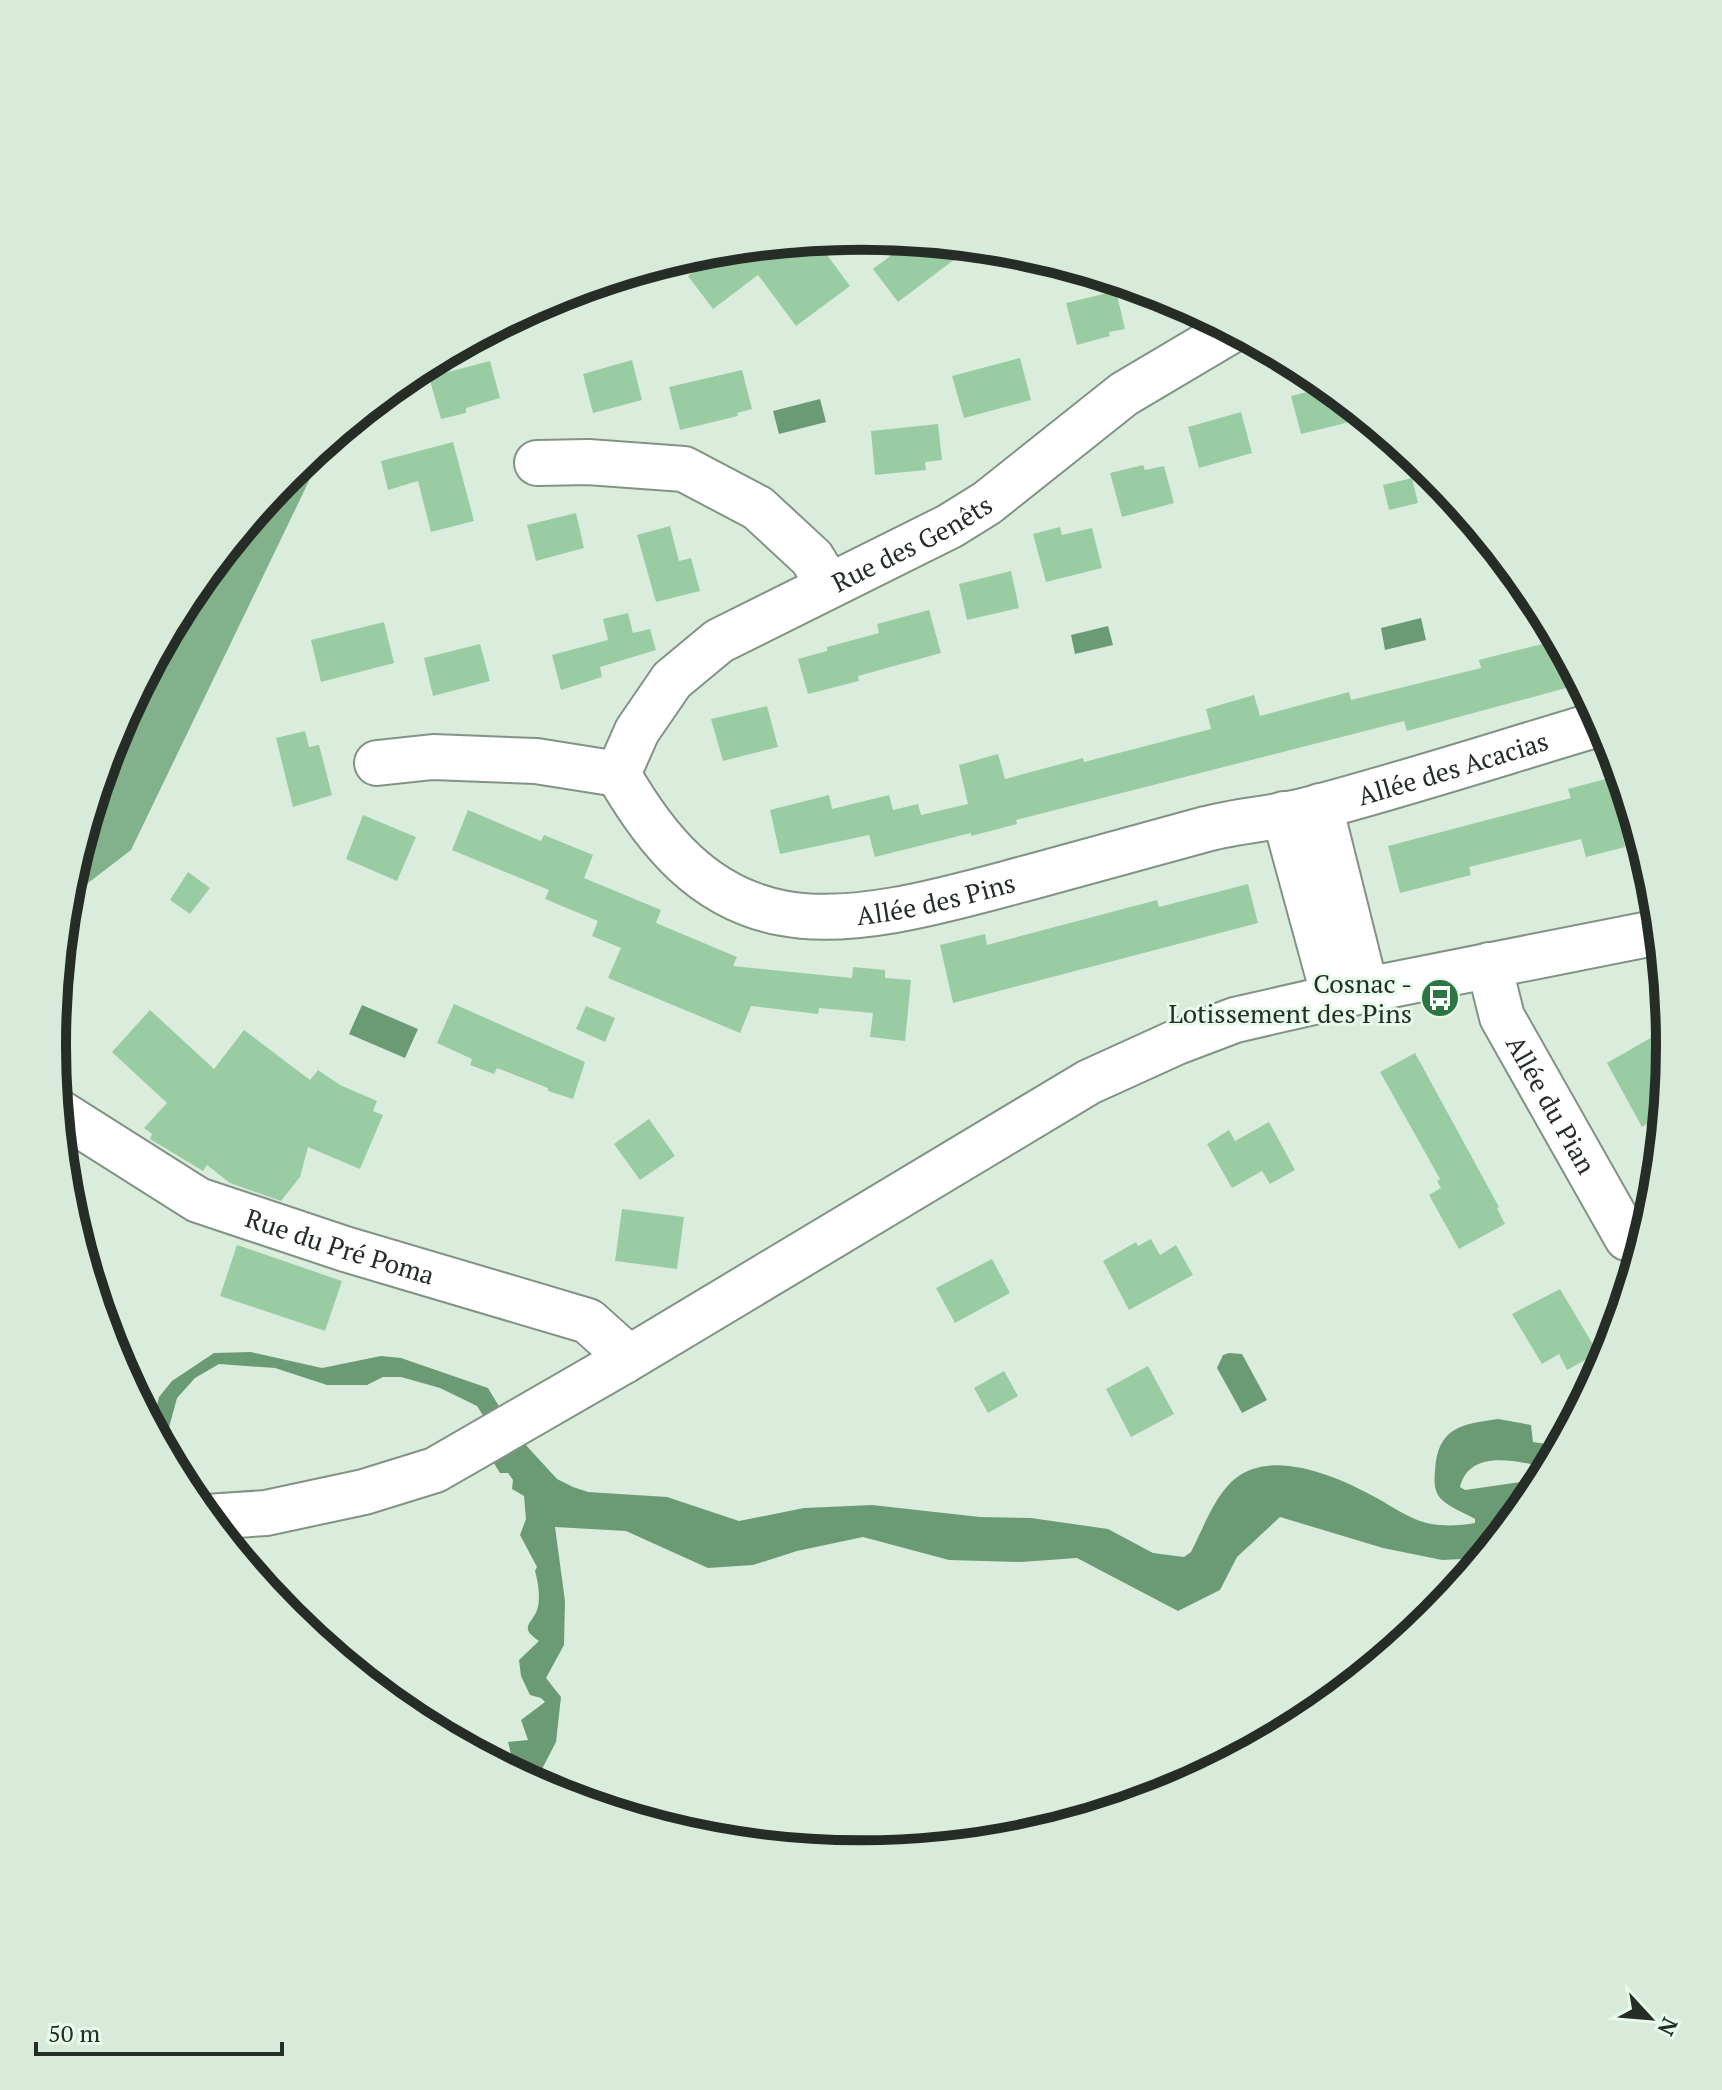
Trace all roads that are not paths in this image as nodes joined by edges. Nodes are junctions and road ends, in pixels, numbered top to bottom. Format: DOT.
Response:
graph roads {
  1 [pos="1221,336"];
  2 [pos="537,463"];
  3 [pos="829,586"];
  4 [pos="1589,727"];
  5 [pos="377,763"];
  6 [pos="618,774"];
  7 [pos="1302,811"];
  8 [pos="1648,934"];
  9 [pos="1489,965"];
  10 [pos="1350,994"];
  11 [pos="70,1119"];
  12 [pos="1627,1238"];
  13 [pos="624,1361"];
  14 [pos="221,1516"];
  1 -- 3 [label="street, Rue des Genêts"];
  2 -- 3 [label="street"];
  3 -- 6 [label="street, Rue des Genêts"];
  4 -- 7 [label="street, Allée des Acacias"];
  5 -- 6 [label="street"];
  6 -- 7 [label="street, Allée des Pins"];
  7 -- 10 [label="street"];
  8 -- 9 [label="street"];
  9 -- 10 [label="street"];
  9 -- 12 [label="street, Allée du Pian"];
  10 -- 13 [label="street"];
  11 -- 13 [label="street, Rue du Pré Poma"];
  13 -- 14 [label="street"];
}
